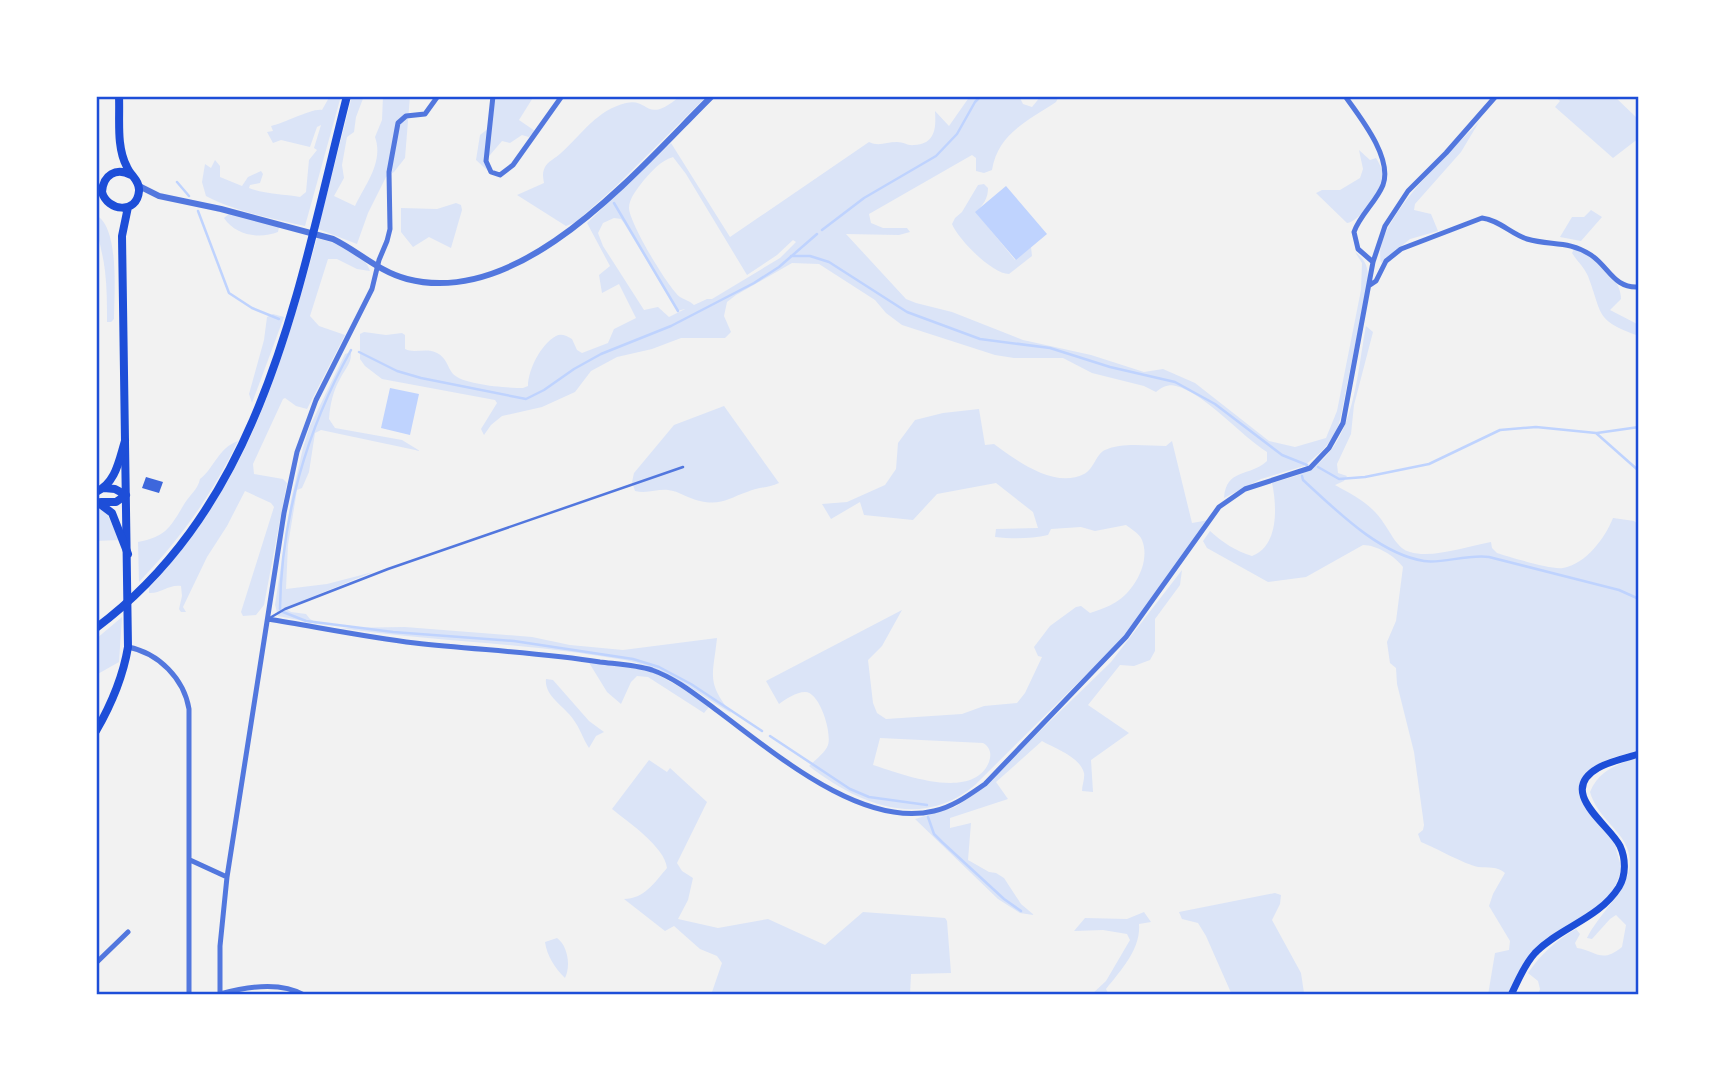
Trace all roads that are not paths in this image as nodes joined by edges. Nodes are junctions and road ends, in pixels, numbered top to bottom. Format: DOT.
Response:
graph roads {
  1 [pos="119,96"];
  2 [pos="347,96"];
  3 [pos="438,96"];
  4 [pos="494,96"];
  5 [pos="562,96"];
  6 [pos="712,96"];
  7 [pos="1345,96"];
  8 [pos="1496,96"];
  9 [pos="121,143"];
  10 [pos="113,173"];
  11 [pos="131,174"];
  12 [pos="99,185"];
  13 [pos="139,186"];
  14 [pos="99,196"];
  15 [pos="138,196"];
  16 [pos="159,196"];
  17 [pos="113,207"];
  18 [pos="128,207"];
  19 [pos="122,236"];
  20 [pos="1373,262"];
  21 [pos="378,268"];
  22 [pos="1370,285"];
  23 [pos="1639,287"];
  24 [pos="125,441"];
  25 [pos="683,467"];
  26 [pos="126,495"];
  27 [pos="99,496"];
  28 [pos="128,554"];
  29 [pos="268,618"];
  30 [pos="100,626"];
  31 [pos="128,647"];
  32 [pos="96,731"];
  33 [pos="1639,754"];
  34 [pos="190,860"];
  35 [pos="227,877"];
  36 [pos="128,932"];
  37 [pos="96,963"];
  38 [pos="219,994"];
  39 [pos="189,995"];
  40 [pos="304,995"];
  41 [pos="1511,995"];
  1 -- 9 [label="main road"];
  2 -- 30 [label="main road"];
  3 -- 21 [label="street"];
  4 -- 5 [label="street"];
  6 -- 21 [label="street"];
  7 -- 20 [label="street"];
  8 -- 20 [label="street"];
  9 -- 10 [label="main road"];
  9 -- 11 [label="main road"];
  10 -- 11 [label="main road"];
  10 -- 12 [label="main road"];
  11 -- 13 [label="main road"];
  12 -- 14 [label="main road"];
  13 -- 15 [label="main road"];
  13 -- 16 [label="street"];
  14 -- 17 [label="main road"];
  15 -- 16 [label="street"];
  15 -- 18 [label="main road"];
  16 -- 21 [label="street"];
  17 -- 18 [label="main road"];
  17 -- 19 [label="main road"];
  18 -- 19 [label="main road"];
  19 -- 24 [label="main road"];
  20 -- 22 [label="street"];
  21 -- 29 [label="street"];
  22 -- 23 [label="street"];
  22 -- 29 [label="street"];
  24 -- 26 [label="main road"];
  24 -- 27 [label="main road"];
  25 -- 29 [label="lane"];
  26 -- 27 [label="main road"];
  26 -- 27 [label="main road"];
  26 -- 28 [label="main road"];
  27 -- 28 [label="main road"];
  28 -- 31 [label="main road"];
  29 -- 35 [label="street"];
  31 -- 32 [label="main road"];
  31 -- 34 [label="street"];
  33 -- 41 [label="main road"];
  34 -- 35 [label="street"];
  34 -- 39 [label="street"];
  35 -- 38 [label="street"];
  36 -- 37 [label="street"];
  38 -- 40 [label="street"];
}
